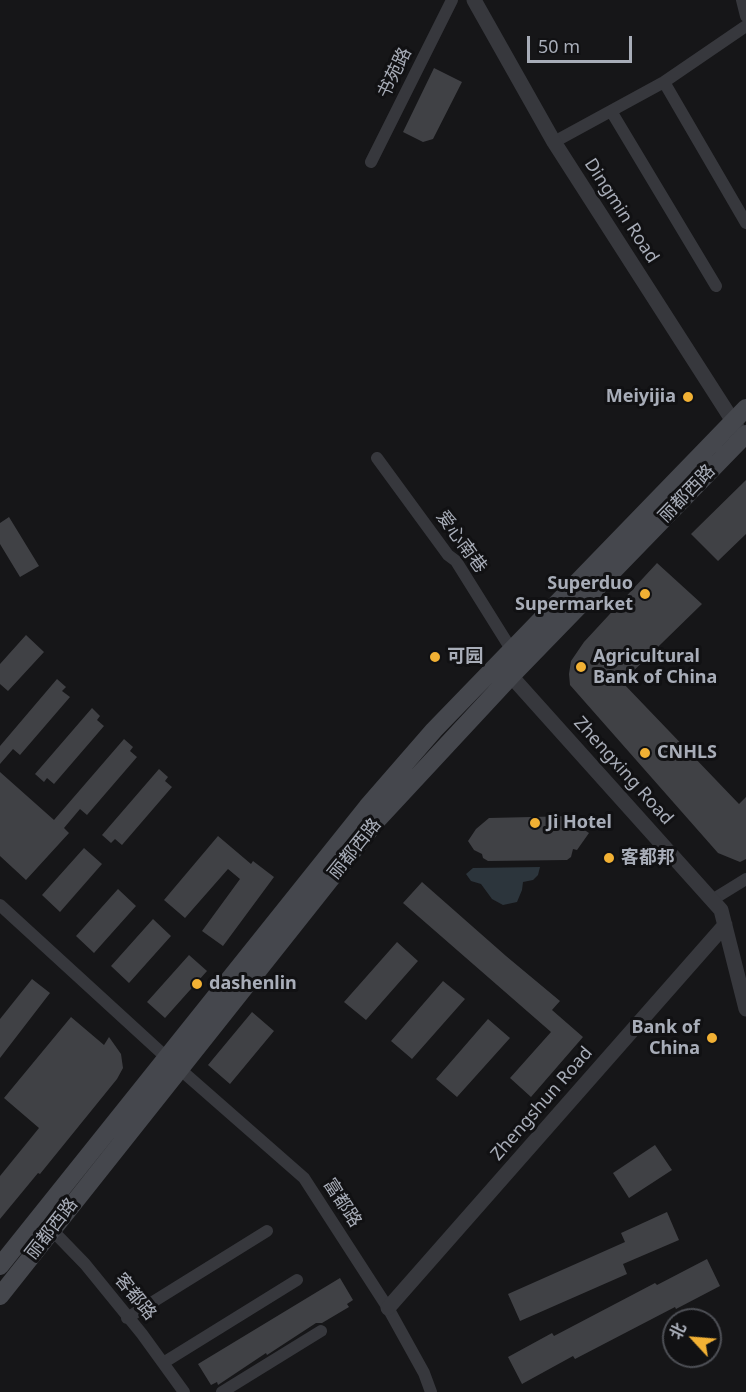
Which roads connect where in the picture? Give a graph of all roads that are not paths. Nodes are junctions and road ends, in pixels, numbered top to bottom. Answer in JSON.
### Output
{"nodes":[{"id":1,"x":452,"y":0,"type":"edge"},
{"id":2,"x":474,"y":0,"type":"edge"},
{"id":3,"x":742,"y":0,"type":"edge"},
{"id":4,"x":746,"y":16,"type":"edge"},
{"id":5,"x":746,"y":26,"type":"edge"},
{"id":6,"x":664,"y":82,"type":"junction"},
{"id":7,"x":611,"y":111,"type":"junction"},
{"id":8,"x":554,"y":142,"type":"junction"},
{"id":9,"x":371,"y":162,"type":"dead end"},
{"id":10,"x":746,"y":223,"type":"edge"},
{"id":11,"x":716,"y":286,"type":"dead end"},
{"id":12,"x":746,"y":408,"type":"edge"},
{"id":13,"x":732,"y":421,"type":"junction"},
{"id":14,"x":745,"y":435,"type":"edge"},
{"id":15,"x":377,"y":458,"type":"dead end"},
{"id":16,"x":507,"y":663,"type":"junction"},
{"id":17,"x":746,"y":879,"type":"edge"},
{"id":18,"x":712,"y":900,"type":"junction"},
{"id":19,"x":0,"y":905,"type":"edge"},
{"id":20,"x":725,"y":925,"type":"junction"},
{"id":21,"x":746,"y":1009,"type":"edge"},
{"id":22,"x":173,"y":1062,"type":"junction"},
{"id":23,"x":52,"y":1230,"type":"junction"},
{"id":24,"x":267,"y":1231,"type":"dead end"},
{"id":25,"x":0,"y":1266,"type":"edge"},
{"id":26,"x":297,"y":1280,"type":"dead end"},
{"id":27,"x":0,"y":1296,"type":"edge"},
{"id":28,"x":388,"y":1308,"type":"junction"},
{"id":29,"x":127,"y":1318,"type":"junction"},
{"id":30,"x":321,"y":1331,"type":"dead end"},
{"id":31,"x":164,"y":1363,"type":"junction"},
{"id":32,"x":184,"y":1392,"type":"edge"},
{"id":33,"x":222,"y":1392,"type":"edge"},
{"id":34,"x":431,"y":1392,"type":"edge"}],
"edges":[{"from":1,"to":9,"type":"street","name":"书苑路"},
{"from":2,"to":8,"type":"street","name":"Dingmin Road"},
{"from":3,"to":4,"type":"street"},
{"from":5,"to":6,"type":"street"},
{"from":6,"to":7,"type":"street"},
{"from":6,"to":10,"type":"street"},
{"from":7,"to":8,"type":"street"},
{"from":7,"to":11,"type":"street"},
{"from":8,"to":13,"type":"street","name":"Dingmin Road"},
{"from":12,"to":13,"type":"main road","name":"丽都西路"},
{"from":13,"to":14,"type":"street","name":"Dingmin Road"},
{"from":13,"to":16,"type":"main road","name":"丽都西路"},
{"from":14,"to":16,"type":"main road","name":"丽都西路"},
{"from":15,"to":16,"type":"street","name":"爱心南巷"},
{"from":16,"to":18,"type":"street","name":"Zhengxing Road"},
{"from":16,"to":22,"type":"main road","name":"丽都西路"},
{"from":17,"to":18,"type":"street"},
{"from":18,"to":20,"type":"street","name":"Zhengxing Road"},
{"from":19,"to":22,"type":"street","name":"富都路"},
{"from":20,"to":21,"type":"street","name":"Zhengxing Road"},
{"from":20,"to":28,"type":"street","name":"Zhengshun Road"},
{"from":22,"to":23,"type":"main road","name":"丽都西路"},
{"from":22,"to":25,"type":"main road","name":"丽都西路"},
{"from":22,"to":28,"type":"street","name":"富都路"},
{"from":23,"to":27,"type":"main road","name":"丽都西路"},
{"from":23,"to":29,"type":"street","name":"客都路"},
{"from":24,"to":29,"type":"street"},
{"from":26,"to":31,"type":"street"},
{"from":28,"to":34,"type":"street","name":"富都路"},
{"from":29,"to":31,"type":"street","name":"客都路"},
{"from":30,"to":33,"type":"street"},
{"from":31,"to":32,"type":"street","name":"客都路"}]}
